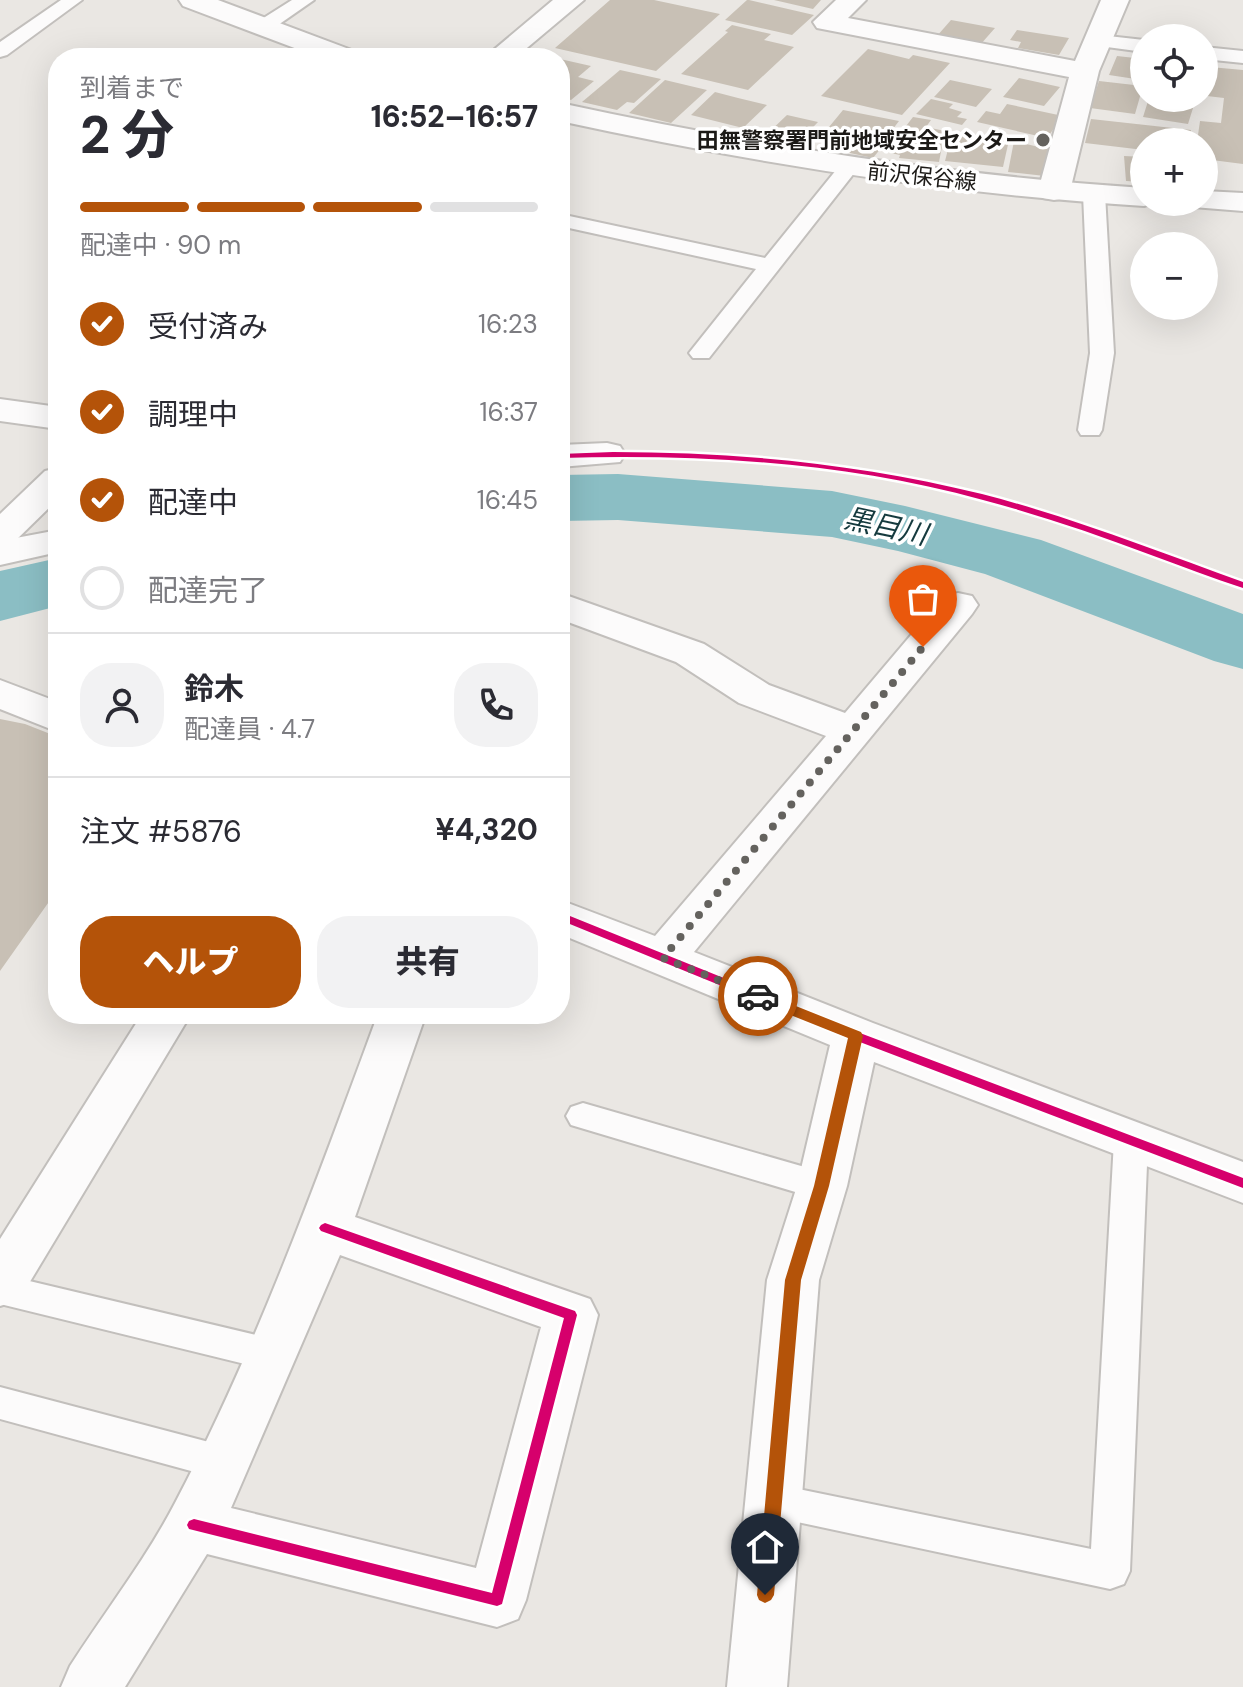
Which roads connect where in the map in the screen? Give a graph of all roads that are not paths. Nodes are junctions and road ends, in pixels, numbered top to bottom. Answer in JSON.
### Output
{"nodes":[{"id":1,"x":73,"y":0,"type":"edge"},
{"id":2,"x":193,"y":0,"type":"edge"},
{"id":3,"x":305,"y":0,"type":"edge"},
{"id":4,"x":570,"y":0,"type":"edge"},
{"id":5,"x":852,"y":0,"type":"edge"},
{"id":6,"x":1115,"y":0,"type":"edge"},
{"id":7,"x":261,"y":28,"type":"junction"},
{"id":8,"x":1099,"y":41,"type":"junction"},
{"id":9,"x":1130,"y":44,"type":"edge"},
{"id":10,"x":318,"y":48,"type":"edge"},
{"id":11,"x":510,"y":48,"type":"edge"},
{"id":12,"x":0,"y":51,"type":"edge"},
{"id":13,"x":1218,"y":54,"type":"edge"},
{"id":14,"x":1243,"y":57,"type":"edge"},
{"id":15,"x":1085,"y":71,"type":"junction"},
{"id":16,"x":570,"y":114,"type":"edge"},
{"id":17,"x":848,"y":168,"type":"junction"},
{"id":18,"x":1054,"y":191,"type":"junction"},
{"id":19,"x":1094,"y":194,"type":"junction"},
{"id":20,"x":1130,"y":196,"type":"edge"},
{"id":21,"x":1218,"y":201,"type":"edge"},
{"id":22,"x":1243,"y":202,"type":"edge"},
{"id":23,"x":570,"y":222,"type":"edge"},
{"id":24,"x":771,"y":266,"type":"junction"},
{"id":25,"x":701,"y":353,"type":"dead end"},
{"id":26,"x":0,"y":410,"type":"edge"},
{"id":27,"x":48,"y":417,"type":"edge"},
{"id":28,"x":1090,"y":430,"type":"dead end"},
{"id":29,"x":607,"y":454,"type":"dead end"},
{"id":30,"x":570,"y":456,"type":"edge"},
{"id":31,"x":48,"y":489,"type":"edge"},
{"id":32,"x":0,"y":535,"type":"edge"},
{"id":33,"x":48,"y":543,"type":"edge"},
{"id":34,"x":0,"y":553,"type":"edge"},
{"id":35,"x":958,"y":605,"type":"dead end"},
{"id":36,"x":570,"y":609,"type":"edge"},
{"id":37,"x":0,"y":693,"type":"edge"},
{"id":38,"x":48,"y":714,"type":"edge"},
{"id":39,"x":854,"y":731,"type":"junction"},
{"id":40,"x":570,"y":920,"type":"edge"},
{"id":41,"x":663,"y":958,"type":"junction"},
{"id":42,"x":161,"y":1024,"type":"edge"},
{"id":43,"x":398,"y":1024,"type":"edge"},
{"id":44,"x":856,"y":1036,"type":"junction"},
{"id":45,"x":583,"y":1116,"type":"dead end"},
{"id":46,"x":1131,"y":1141,"type":"junction"},
{"id":47,"x":1243,"y":1183,"type":"edge"},
{"id":48,"x":822,"y":1186,"type":"junction"},
{"id":49,"x":325,"y":1228,"type":"junction"},
{"id":50,"x":0,"y":1286,"type":"edge"},
{"id":51,"x":269,"y":1354,"type":"junction"},
{"id":52,"x":0,"y":1403,"type":"edge"},
{"id":53,"x":224,"y":1463,"type":"junction"},
{"id":54,"x":774,"y":1502,"type":"junction"},
{"id":55,"x":194,"y":1525,"type":"junction"},
{"id":56,"x":91,"y":1687,"type":"edge"},
{"id":57,"x":757,"y":1687,"type":"edge"}],
"edges":[{"from":1,"to":12,"type":"lane"},
{"from":2,"to":7,"type":"street"},
{"from":3,"to":7,"type":"lane"},
{"from":4,"to":11,"type":"street"},
{"from":5,"to":15,"type":"street"},
{"from":6,"to":8,"type":"street"},
{"from":7,"to":10,"type":"street"},
{"from":8,"to":9,"type":"lane"},
{"from":8,"to":15,"type":"street"},
{"from":13,"to":14,"type":"lane"},
{"from":15,"to":18,"type":"street"},
{"from":16,"to":17,"type":"street","name":"前沢保谷線"},
{"from":17,"to":18,"type":"street","name":"前沢保谷線"},
{"from":17,"to":24,"type":"lane"},
{"from":18,"to":19,"type":"street","name":"前沢保谷線"},
{"from":19,"to":20,"type":"street","name":"前沢保谷線"},
{"from":19,"to":28,"type":"lane"},
{"from":21,"to":22,"type":"street"},
{"from":23,"to":24,"type":"lane"},
{"from":24,"to":25,"type":"lane"},
{"from":26,"to":27,"type":"street"},
{"from":29,"to":30,"type":"street"},
{"from":31,"to":32,"type":"street"},
{"from":33,"to":34,"type":"street"},
{"from":35,"to":39,"type":"street"},
{"from":36,"to":39,"type":"street"},
{"from":37,"to":38,"type":"street"},
{"from":39,"to":41,"type":"street"},
{"from":40,"to":41,"type":"street"},
{"from":41,"to":44,"type":"street"},
{"from":42,"to":50,"type":"street"},
{"from":43,"to":49,"type":"street"},
{"from":44,"to":46,"type":"street"},
{"from":44,"to":48,"type":"street"},
{"from":45,"to":48,"type":"lane"},
{"from":46,"to":47,"type":"street"},
{"from":46,"to":54,"type":"lane"},
{"from":48,"to":54,"type":"street"},
{"from":49,"to":51,"type":"street"},
{"from":49,"to":55,"type":"street"},
{"from":50,"to":51,"type":"lane"},
{"from":51,"to":53,"type":"street"},
{"from":52,"to":53,"type":"lane"},
{"from":53,"to":55,"type":"street"},
{"from":54,"to":57,"type":"street"},
{"from":55,"to":56,"type":"street"}]}
